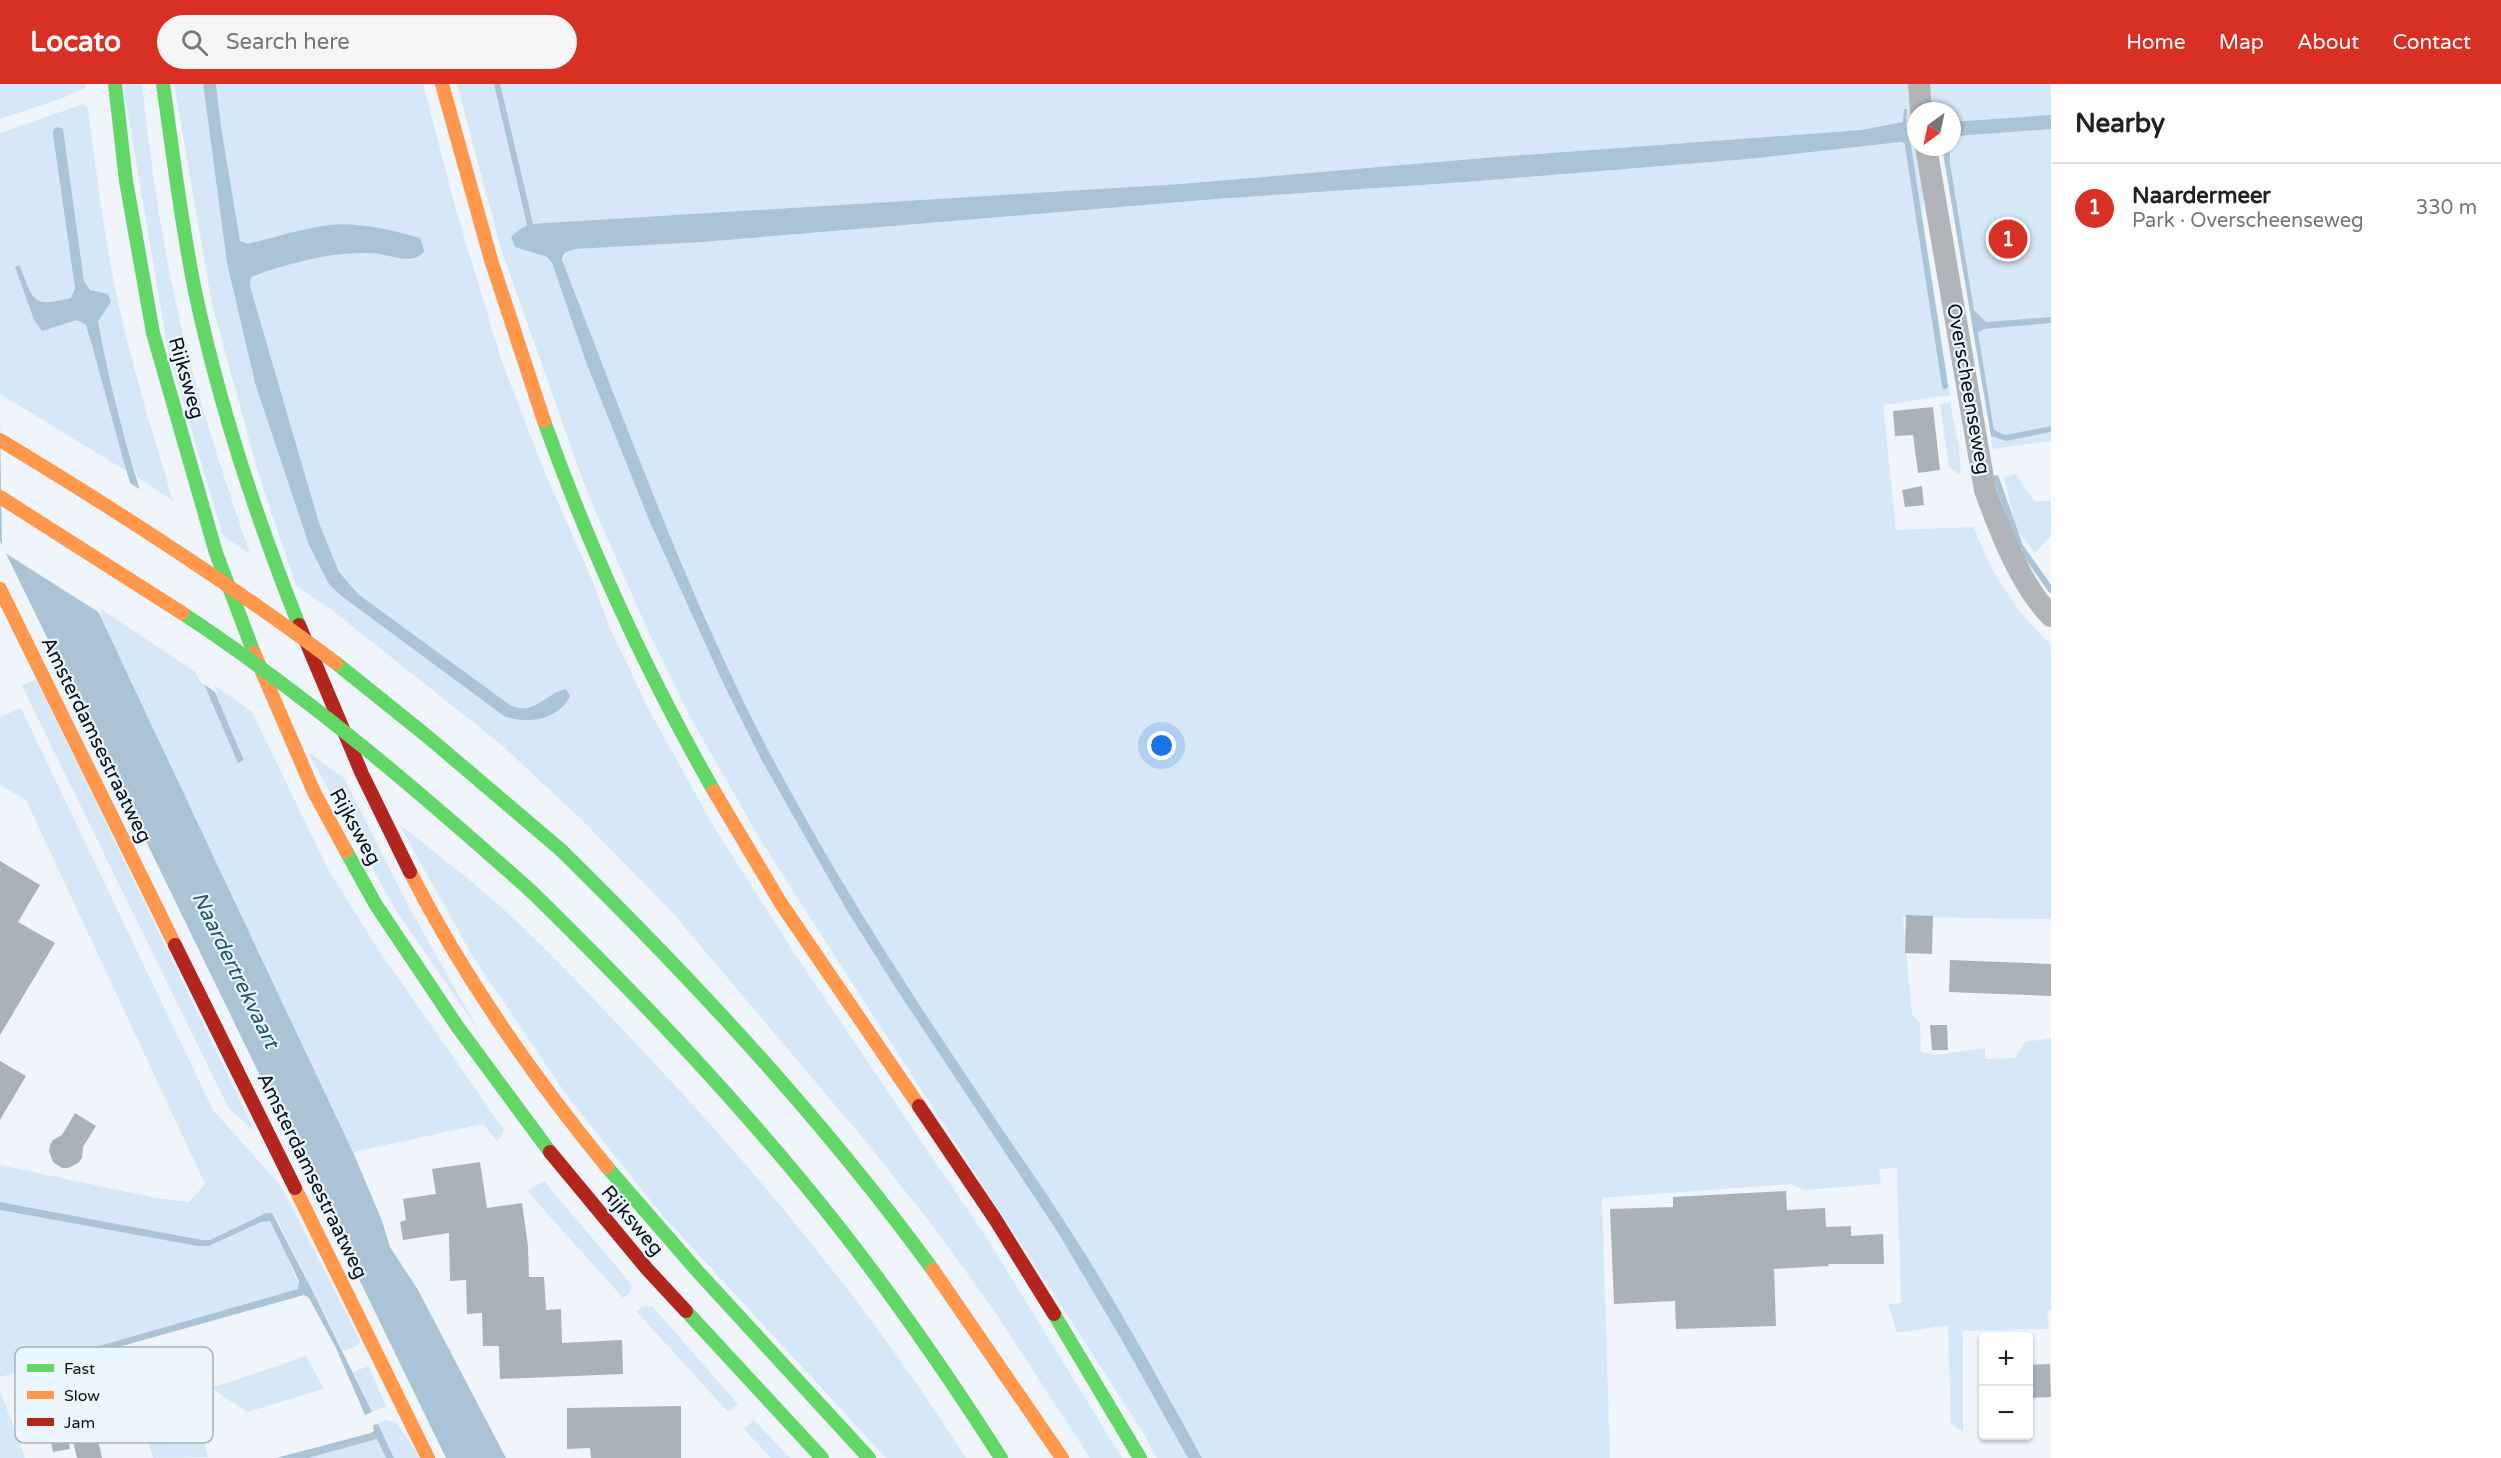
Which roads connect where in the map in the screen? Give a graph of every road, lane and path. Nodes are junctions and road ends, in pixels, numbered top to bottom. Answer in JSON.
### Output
{"nodes":[{"id":1,"x":115,"y":84,"type":"edge"},
{"id":2,"x":163,"y":84,"type":"edge"},
{"id":3,"x":442,"y":84,"type":"edge"},
{"id":4,"x":1919,"y":84,"type":"edge"},
{"id":5,"x":1920,"y":102,"type":"edge"},
{"id":6,"x":1928,"y":156,"type":"edge"},
{"id":7,"x":0,"y":440,"type":"edge"},
{"id":8,"x":0,"y":496,"type":"edge"},
{"id":9,"x":0,"y":589,"type":"edge"},
{"id":10,"x":2051,"y":616,"type":"edge"},
{"id":11,"x":428,"y":1458,"type":"edge"},
{"id":12,"x":822,"y":1458,"type":"edge"},
{"id":13,"x":869,"y":1458,"type":"edge"},
{"id":14,"x":1001,"y":1458,"type":"edge"},
{"id":15,"x":1062,"y":1458,"type":"edge"},
{"id":16,"x":1140,"y":1458,"type":"edge"}],
"edges":[{"from":1,"to":12,"type":"main road","name":"Rijksweg"},
{"from":2,"to":13,"type":"main road"},
{"from":3,"to":16,"type":"main road"},
{"from":4,"to":5,"type":"street"},
{"from":6,"to":10,"type":"street","name":"Overscheenseweg"},
{"from":7,"to":15,"type":"main road","bridge":true},
{"from":8,"to":14,"type":"main road","bridge":true},
{"from":9,"to":11,"type":"main road","name":"Amsterdamsestraatweg"}]}
